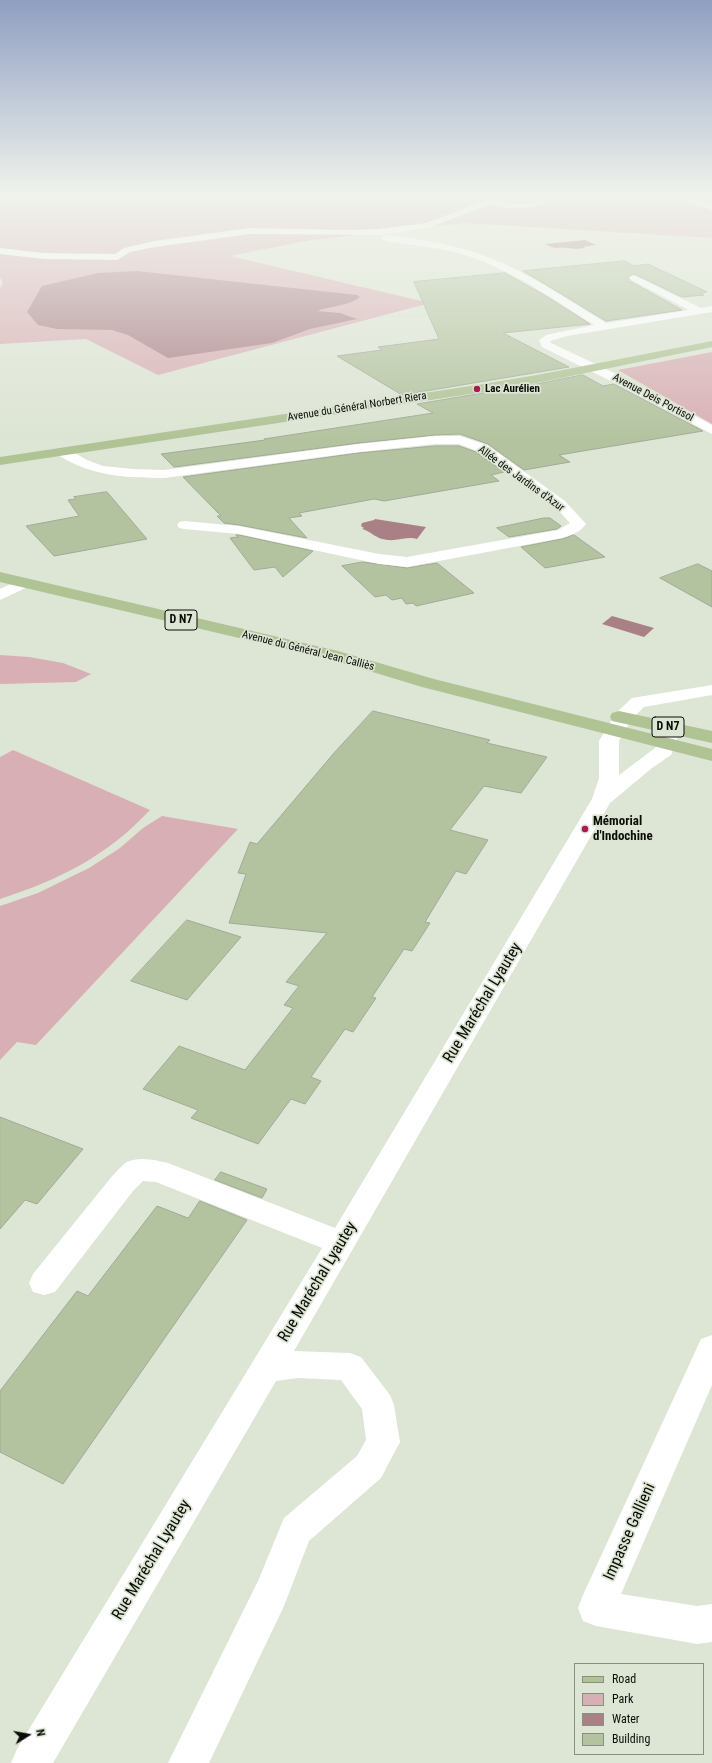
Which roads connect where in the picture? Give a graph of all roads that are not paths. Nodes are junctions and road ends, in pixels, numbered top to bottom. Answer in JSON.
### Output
{"nodes":[{"id":1,"x":520,"y":276,"type":"edge"},
{"id":2,"x":634,"y":278,"type":"dead end"},
{"id":3,"x":712,"y":309,"type":"edge"},
{"id":4,"x":700,"y":311,"type":"junction"},
{"id":5,"x":604,"y":327,"type":"junction"},
{"id":6,"x":712,"y":344,"type":"edge"},
{"id":7,"x":593,"y":367,"type":"junction"},
{"id":8,"x":712,"y":430,"type":"edge"},
{"id":9,"x":63,"y":452,"type":"junction"},
{"id":10,"x":0,"y":461,"type":"edge"},
{"id":11,"x":184,"y":525,"type":"dead end"},
{"id":12,"x":0,"y":577,"type":"edge"},
{"id":13,"x":24,"y":583,"type":"junction"},
{"id":14,"x":0,"y":596,"type":"edge"},
{"id":15,"x":712,"y":690,"type":"edge"},
{"id":16,"x":619,"y":724,"type":"junction"},
{"id":17,"x":669,"y":736,"type":"junction"},
{"id":18,"x":712,"y":737,"type":"edge"},
{"id":19,"x":712,"y":755,"type":"edge"},
{"id":20,"x":602,"y":799,"type":"junction"},
{"id":21,"x":341,"y":1243,"type":"junction"},
{"id":22,"x":44,"y":1283,"type":"dead end"},
{"id":23,"x":712,"y":1349,"type":"edge"},
{"id":24,"x":266,"y":1368,"type":"junction"},
{"id":25,"x":712,"y":1623,"type":"edge"},
{"id":26,"x":31,"y":1763,"type":"edge"},
{"id":27,"x":188,"y":1763,"type":"edge"}],
"edges":[{"from":1,"to":5,"type":"street"},
{"from":2,"to":4,"type":"street"},
{"from":3,"to":4,"type":"street"},
{"from":4,"to":5,"type":"street"},
{"from":5,"to":7,"type":"street","name":"Avenue Deis Portisol"},
{"from":6,"to":7,"type":"main road","name":"Avenue du Général Norbert Riera"},
{"from":7,"to":8,"type":"street","name":"Avenue Deis Portisol"},
{"from":7,"to":9,"type":"main road","name":"Avenue du Général Norbert Riera"},
{"from":9,"to":10,"type":"main road","name":"Avenue du Général Norbert Riera"},
{"from":9,"to":11,"type":"street","name":"Allée des Jardins d'Azur"},
{"from":12,"to":13,"type":"main road","name":"Avenue du Général Jean Calliès","number":"D N7"},
{"from":13,"to":14,"type":"street"},
{"from":13,"to":16,"type":"main road","name":"Avenue du Général Jean Calliès","number":"D N7"},
{"from":15,"to":16,"type":"street"},
{"from":16,"to":17,"type":"main road","name":"Avenue du Général Jean Calliès"},
{"from":16,"to":20,"type":"street"},
{"from":17,"to":18,"type":"main road","number":"D N7"},
{"from":17,"to":19,"type":"main road"},
{"from":17,"to":20,"type":"street"},
{"from":20,"to":21,"type":"street","name":"Rue Maréchal Lyautey"},
{"from":21,"to":22,"type":"street"},
{"from":21,"to":24,"type":"street","name":"Rue Maréchal Lyautey"},
{"from":23,"to":25,"type":"street","name":"Impasse Gallieni"},
{"from":24,"to":26,"type":"street","name":"Rue Maréchal Lyautey"},
{"from":24,"to":27,"type":"street"}]}
